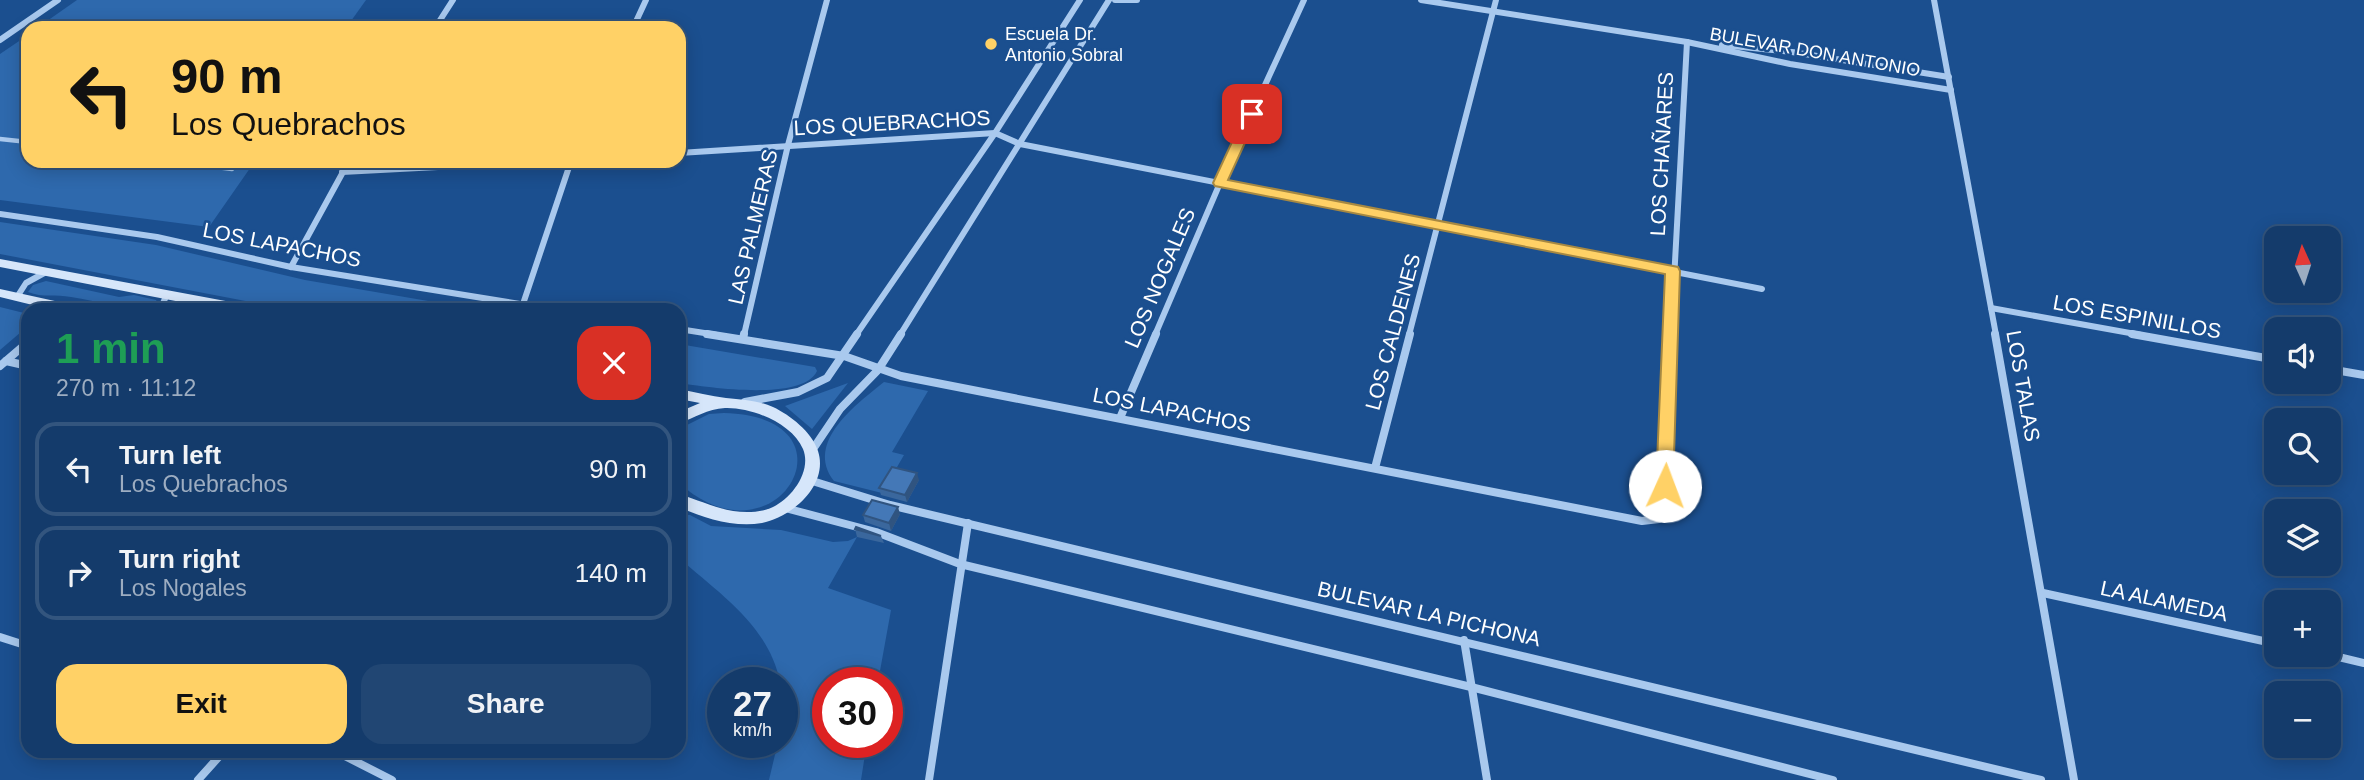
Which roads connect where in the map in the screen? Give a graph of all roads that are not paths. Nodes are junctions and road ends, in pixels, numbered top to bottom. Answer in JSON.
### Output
{"nodes":[{"id":1,"x":58,"y":0,"type":"edge"},
{"id":2,"x":453,"y":0,"type":"edge"},
{"id":3,"x":646,"y":0,"type":"edge"},
{"id":4,"x":827,"y":0,"type":"edge"},
{"id":5,"x":1080,"y":0,"type":"edge"},
{"id":6,"x":1112,"y":0,"type":"edge"},
{"id":7,"x":1137,"y":0,"type":"edge"},
{"id":8,"x":1304,"y":0,"type":"edge"},
{"id":9,"x":1421,"y":0,"type":"edge"},
{"id":10,"x":1496,"y":0,"type":"edge"},
{"id":11,"x":1934,"y":0,"type":"edge"},
{"id":12,"x":1493,"y":11,"type":"junction"},
{"id":13,"x":28,"y":21,"type":"edge"},
{"id":14,"x":440,"y":21,"type":"edge"},
{"id":15,"x":636,"y":21,"type":"edge"},
{"id":16,"x":21,"y":26,"type":"edge"},
{"id":17,"x":0,"y":40,"type":"edge"},
{"id":18,"x":1686,"y":42,"type":"junction"},
{"id":19,"x":1949,"y":77,"type":"junction"},
{"id":20,"x":1951,"y":90,"type":"junction"},
{"id":21,"x":995,"y":133,"type":"junction"},
{"id":22,"x":0,"y":139,"type":"edge"},
{"id":23,"x":21,"y":141,"type":"edge"},
{"id":24,"x":1020,"y":144,"type":"junction"},
{"id":25,"x":788,"y":145,"type":"junction"},
{"id":26,"x":686,"y":152,"type":"edge"},
{"id":27,"x":224,"y":168,"type":"edge"},
{"id":28,"x":345,"y":168,"type":"edge"},
{"id":29,"x":420,"y":168,"type":"edge"},
{"id":30,"x":570,"y":168,"type":"edge"},
{"id":31,"x":232,"y":169,"type":"dead end"},
{"id":32,"x":342,"y":172,"type":"junction"},
{"id":33,"x":1220,"y":183,"type":"junction"},
{"id":34,"x":0,"y":214,"type":"edge"},
{"id":35,"x":1439,"y":225,"type":"junction"},
{"id":36,"x":0,"y":263,"type":"edge"},
{"id":37,"x":291,"y":267,"type":"junction"},
{"id":38,"x":50,"y":271,"type":"junction"},
{"id":39,"x":1673,"y":271,"type":"junction"},
{"id":40,"x":1762,"y":289,"type":"dead end"},
{"id":41,"x":0,"y":293,"type":"edge"},
{"id":42,"x":167,"y":294,"type":"junction"},
{"id":43,"x":18,"y":297,"type":"junction"},
{"id":44,"x":43,"y":303,"type":"edge"},
{"id":45,"x":163,"y":303,"type":"edge"},
{"id":46,"x":212,"y":303,"type":"edge"},
{"id":47,"x":517,"y":303,"type":"edge"},
{"id":48,"x":523,"y":303,"type":"edge"},
{"id":49,"x":1992,"y":308,"type":"junction"},
{"id":50,"x":686,"y":330,"type":"edge"},
{"id":51,"x":743,"y":339,"type":"junction"},
{"id":52,"x":21,"y":348,"type":"edge"},
{"id":53,"x":844,"y":356,"type":"junction"},
{"id":54,"x":2264,"y":358,"type":"edge"},
{"id":55,"x":3,"y":363,"type":"edge"},
{"id":56,"x":21,"y":365,"type":"edge"},
{"id":57,"x":878,"y":370,"type":"junction"},
{"id":58,"x":2341,"y":371,"type":"edge"},
{"id":59,"x":2364,"y":375,"type":"edge"},
{"id":60,"x":686,"y":395,"type":"edge"},
{"id":61,"x":724,"y":402,"type":"junction"},
{"id":62,"x":742,"y":402,"type":"junction"},
{"id":63,"x":686,"y":415,"type":"edge"},
{"id":64,"x":1120,"y":418,"type":"junction"},
{"id":65,"x":811,"y":452,"type":"junction"},
{"id":66,"x":1375,"y":468,"type":"junction"},
{"id":67,"x":808,"y":480,"type":"junction"},
{"id":68,"x":686,"y":503,"type":"edge"},
{"id":69,"x":785,"y":508,"type":"junction"},
{"id":70,"x":1659,"y":519,"type":"joint"},
{"id":71,"x":968,"y":523,"type":"junction"},
{"id":72,"x":960,"y":564,"type":"junction"},
{"id":73,"x":2043,"y":593,"type":"junction"},
{"id":74,"x":0,"y":637,"type":"edge"},
{"id":75,"x":1464,"y":640,"type":"junction"},
{"id":76,"x":2264,"y":641,"type":"edge"},
{"id":77,"x":21,"y":644,"type":"edge"},
{"id":78,"x":2341,"y":658,"type":"edge"},
{"id":79,"x":2364,"y":663,"type":"edge"},
{"id":80,"x":1471,"y":687,"type":"junction"},
{"id":81,"x":218,"y":758,"type":"edge"},
{"id":82,"x":349,"y":758,"type":"edge"},
{"id":83,"x":198,"y":780,"type":"edge"},
{"id":84,"x":392,"y":780,"type":"edge"},
{"id":85,"x":929,"y":780,"type":"edge"},
{"id":86,"x":1487,"y":780,"type":"edge"},
{"id":87,"x":1833,"y":780,"type":"edge"},
{"id":88,"x":2041,"y":780,"type":"edge"},
{"id":89,"x":2074,"y":780,"type":"edge"}],
"edges":[{"from":1,"to":13,"type":"street"},
{"from":2,"to":14,"type":"street"},
{"from":3,"to":15,"type":"street"},
{"from":4,"to":25,"type":"street","name":"LAS PALMERAS"},
{"from":5,"to":21,"type":"street"},
{"from":6,"to":7,"type":"street"},
{"from":6,"to":24,"type":"street"},
{"from":8,"to":33,"type":"street","name":"LOS NOGALES"},
{"from":9,"to":12,"type":"street"},
{"from":10,"to":12,"type":"street","name":"LOS CALDENES"},
{"from":11,"to":19,"type":"street","name":"LOS TALAS"},
{"from":12,"to":18,"type":"street"},
{"from":12,"to":35,"type":"street","name":"LOS CALDENES"},
{"from":16,"to":17,"type":"street"},
{"from":18,"to":19,"type":"street","name":"BULEVAR DON ANTONIO"},
{"from":18,"to":20,"type":"street","name":"BULEVAR DON ANTONIO"},
{"from":18,"to":39,"type":"street","name":"LOS CHAÑARES"},
{"from":19,"to":20,"type":"street","name":"LOS TALAS"},
{"from":20,"to":49,"type":"street","name":"LOS TALAS"},
{"from":21,"to":24,"type":"street","name":"LOS QUEBRACHOS"},
{"from":21,"to":25,"type":"street","name":"LOS QUEBRACHOS"},
{"from":21,"to":53,"type":"street"},
{"from":22,"to":23,"type":"lane"},
{"from":24,"to":33,"type":"street","name":"LOS QUEBRACHOS"},
{"from":24,"to":57,"type":"street"},
{"from":25,"to":26,"type":"street","name":"LOS QUEBRACHOS"},
{"from":25,"to":51,"type":"street","name":"LAS PALMERAS"},
{"from":27,"to":31,"type":"lane"},
{"from":28,"to":32,"type":"street"},
{"from":29,"to":32,"type":"street"},
{"from":30,"to":48,"type":"street"},
{"from":32,"to":37,"type":"street"},
{"from":33,"to":35,"type":"street","name":"LOS QUEBRACHOS"},
{"from":33,"to":64,"type":"street","name":"LOS NOGALES"},
{"from":34,"to":37,"type":"street","name":"LOS LAPACHOS"},
{"from":35,"to":39,"type":"street","name":"LOS QUEBRACHOS"},
{"from":35,"to":66,"type":"street","name":"LOS CALDENES"},
{"from":36,"to":38,"type":"main road"},
{"from":37,"to":47,"type":"street","name":"LOS LAPACHOS"},
{"from":38,"to":42,"type":"main road"},
{"from":38,"to":43,"type":"street"},
{"from":39,"to":40,"type":"street","name":"LOS QUEBRACHOS"},
{"from":39,"to":70,"type":"street","name":"LOS CHAÑARES"},
{"from":41,"to":43,"type":"main road"},
{"from":42,"to":45,"type":"street"},
{"from":42,"to":46,"type":"main road"},
{"from":43,"to":44,"type":"main road"},
{"from":49,"to":54,"type":"street","name":"LOS ESPINILLOS"},
{"from":49,"to":73,"type":"street","name":"LOS TALAS"},
{"from":50,"to":51,"type":"street","name":"LOS LAPACHOS"},
{"from":51,"to":53,"type":"street","name":"LOS LAPACHOS"},
{"from":52,"to":55,"type":"street"},
{"from":53,"to":57,"type":"street","name":"LOS LAPACHOS"},
{"from":53,"to":62,"type":"street"},
{"from":55,"to":56,"type":"street"},
{"from":57,"to":64,"type":"street","name":"LOS LAPACHOS"},
{"from":57,"to":65,"type":"street"},
{"from":58,"to":59,"type":"street"},
{"from":60,"to":61,"type":"main road"},
{"from":61,"to":62,"type":"main road"},
{"from":61,"to":63,"type":"main road"},
{"from":62,"to":65,"type":"main road"},
{"from":64,"to":66,"type":"street","name":"LOS LAPACHOS"},
{"from":65,"to":67,"type":"main road"},
{"from":66,"to":70,"type":"street","name":"LOS LAPACHOS"},
{"from":67,"to":69,"type":"main road"},
{"from":67,"to":71,"type":"street","name":"BULEVAR LA PICHONA"},
{"from":68,"to":69,"type":"main road"},
{"from":69,"to":72,"type":"street"},
{"from":71,"to":72,"type":"street"},
{"from":71,"to":75,"type":"street","name":"BULEVAR LA PICHONA"},
{"from":72,"to":80,"type":"street"},
{"from":72,"to":85,"type":"street"},
{"from":73,"to":76,"type":"street","name":"LA ALAMEDA"},
{"from":73,"to":89,"type":"street","name":"LOS TALAS"},
{"from":74,"to":77,"type":"street"},
{"from":75,"to":80,"type":"street"},
{"from":75,"to":88,"type":"street","name":"BULEVAR LA PICHONA"},
{"from":78,"to":79,"type":"street"},
{"from":80,"to":86,"type":"street"},
{"from":80,"to":87,"type":"street"},
{"from":81,"to":83,"type":"street"},
{"from":82,"to":84,"type":"street"}]}
